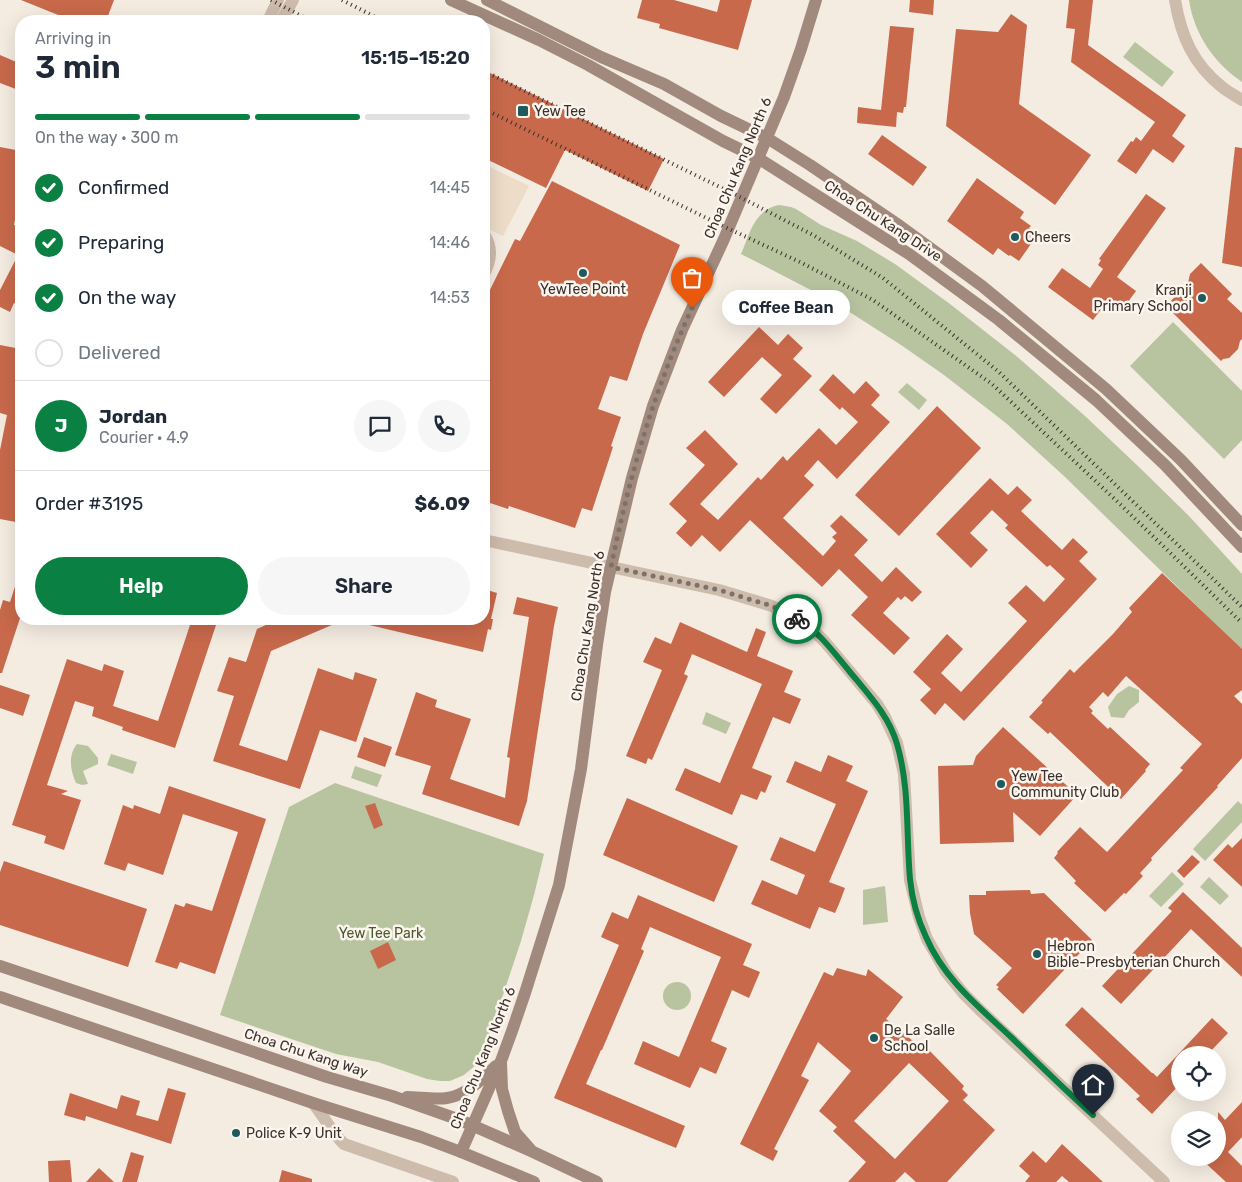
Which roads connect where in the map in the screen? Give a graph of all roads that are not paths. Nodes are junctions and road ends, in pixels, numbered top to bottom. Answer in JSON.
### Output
{"nodes":[{"id":1,"x":278,"y":0,"type":"edge"},
{"id":2,"x":293,"y":0,"type":"edge"},
{"id":3,"x":451,"y":0,"type":"edge"},
{"id":4,"x":487,"y":0,"type":"edge"},
{"id":5,"x":816,"y":0,"type":"edge"},
{"id":6,"x":1175,"y":0,"type":"edge"},
{"id":7,"x":271,"y":15,"type":"edge"},
{"id":8,"x":284,"y":15,"type":"edge"},
{"id":9,"x":485,"y":15,"type":"edge"},
{"id":10,"x":490,"y":17,"type":"edge"},
{"id":11,"x":1242,"y":100,"type":"edge"},
{"id":12,"x":767,"y":138,"type":"junction"},
{"id":13,"x":758,"y":158,"type":"junction"},
{"id":14,"x":1242,"y":525,"type":"edge"},
{"id":15,"x":490,"y":541,"type":"edge"},
{"id":16,"x":1242,"y":547,"type":"edge"},
{"id":17,"x":611,"y":567,"type":"junction"},
{"id":18,"x":0,"y":966,"type":"edge"},
{"id":19,"x":0,"y":997,"type":"edge"},
{"id":20,"x":501,"y":1061,"type":"junction"},
{"id":21,"x":392,"y":1096,"type":"junction"},
{"id":22,"x":313,"y":1103,"type":"junction"},
{"id":23,"x":472,"y":1125,"type":"junction"},
{"id":24,"x":532,"y":1151,"type":"junction"},
{"id":25,"x":461,"y":1152,"type":"junction"},
{"id":26,"x":453,"y":1182,"type":"edge"},
{"id":27,"x":534,"y":1182,"type":"edge"},
{"id":28,"x":597,"y":1182,"type":"edge"},
{"id":29,"x":1164,"y":1182,"type":"edge"}],
"edges":[{"from":1,"to":7,"type":"street"},
{"from":2,"to":8,"type":"street"},
{"from":3,"to":9,"type":"main road","name":"Choa Chu Kang Drive"},
{"from":4,"to":12,"type":"main road","name":"Choa Chu Kang Drive"},
{"from":5,"to":12,"type":"main road","name":"Choa Chu Kang North 6"},
{"from":6,"to":11,"type":"street"},
{"from":10,"to":13,"type":"main road","name":"Choa Chu Kang Drive"},
{"from":12,"to":13,"type":"main road","name":"Choa Chu Kang North 6"},
{"from":12,"to":14,"type":"main road","name":"Choa Chu Kang Drive"},
{"from":13,"to":16,"type":"main road","name":"Choa Chu Kang Drive"},
{"from":13,"to":17,"type":"main road","name":"Choa Chu Kang North 6"},
{"from":15,"to":17,"type":"street"},
{"from":17,"to":20,"type":"main road","name":"Choa Chu Kang North 6"},
{"from":17,"to":29,"type":"street"},
{"from":18,"to":21,"type":"main road","name":"Choa Chu Kang Way"},
{"from":19,"to":22,"type":"main road"},
{"from":20,"to":21,"type":"main road"},
{"from":20,"to":23,"type":"main road","name":"Choa Chu Kang North 6"},
{"from":20,"to":24,"type":"main road"},
{"from":21,"to":23,"type":"main road","name":"Choa Chu Kang Way"},
{"from":22,"to":25,"type":"main road"},
{"from":22,"to":26,"type":"street"},
{"from":23,"to":24,"type":"main road","name":"Choa Chu Kang Way"},
{"from":23,"to":25,"type":"main road","name":"Choa Chu Kang North 6"},
{"from":24,"to":28,"type":"main road","name":"Choa Chu Kang Way"},
{"from":25,"to":27,"type":"main road"}]}
